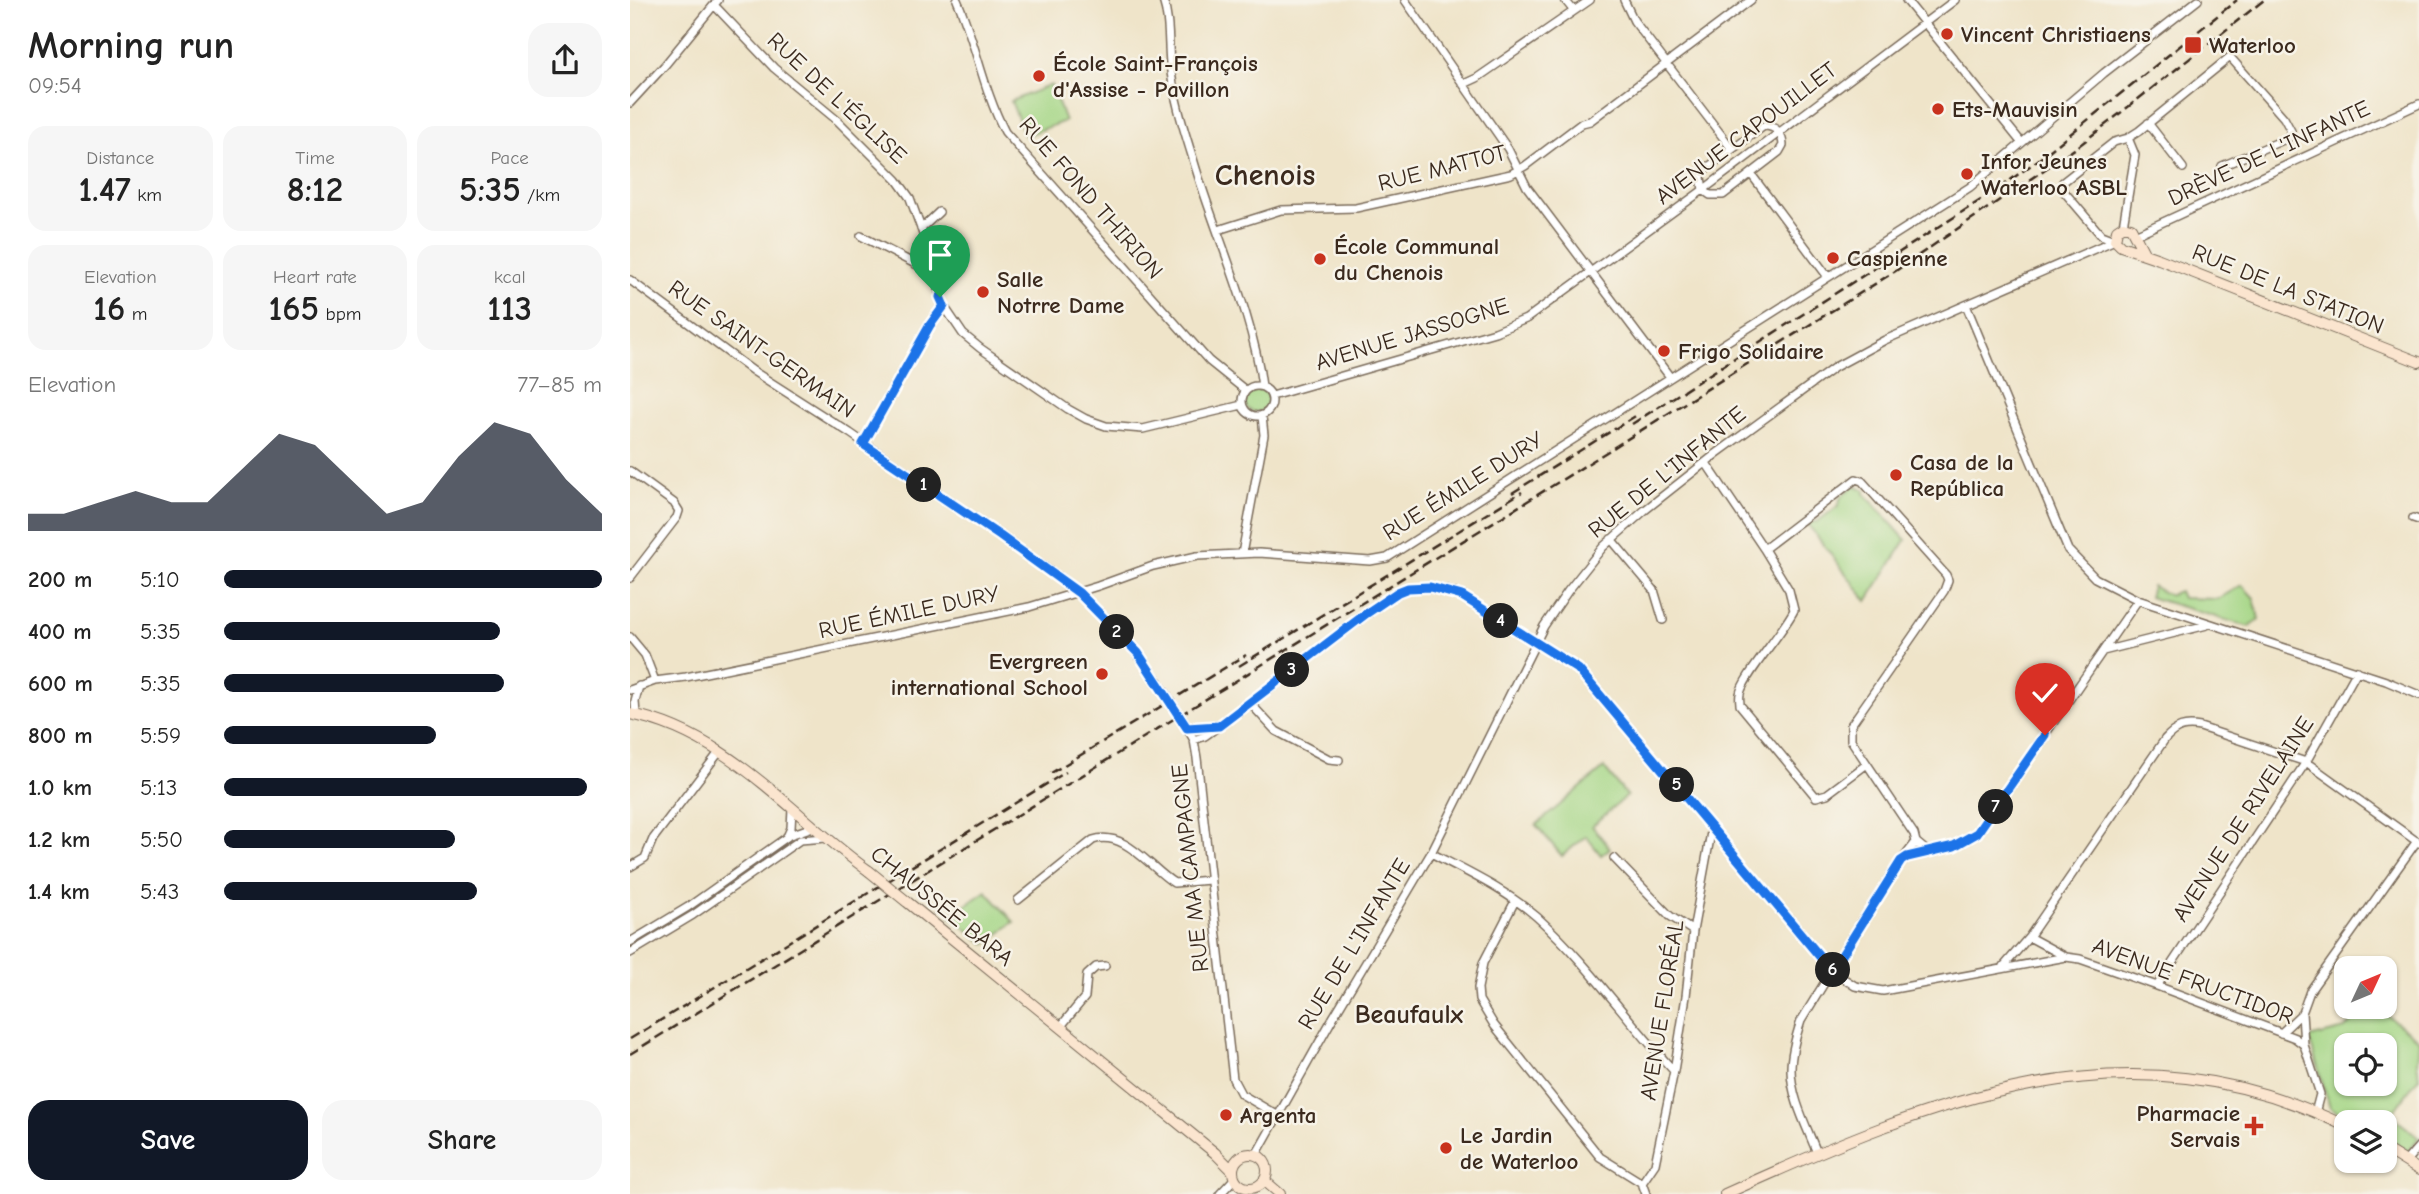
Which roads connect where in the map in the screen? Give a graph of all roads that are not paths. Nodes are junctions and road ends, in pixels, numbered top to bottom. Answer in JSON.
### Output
{"nodes":[{"id":1,"x":957,"y":0,"type":"edge"},
{"id":2,"x":1163,"y":0,"type":"edge"},
{"id":3,"x":1405,"y":0,"type":"edge"},
{"id":4,"x":1565,"y":0,"type":"edge"},
{"id":5,"x":1590,"y":0,"type":"edge"},
{"id":6,"x":1625,"y":0,"type":"edge"},
{"id":7,"x":1751,"y":0,"type":"edge"},
{"id":8,"x":1906,"y":0,"type":"edge"},
{"id":9,"x":1955,"y":0,"type":"edge"},
{"id":10,"x":2198,"y":0,"type":"edge"},
{"id":11,"x":716,"y":2,"type":"edge"},
{"id":12,"x":1573,"y":10,"type":"junction"},
{"id":13,"x":1925,"y":23,"type":"junction"},
{"id":14,"x":1666,"y":62,"type":"junction"},
{"id":15,"x":1464,"y":84,"type":"junction"},
{"id":16,"x":630,"y":103,"type":"edge"},
{"id":17,"x":2419,"y":104,"type":"edge"},
{"id":18,"x":2147,"y":123,"type":"junction"},
{"id":19,"x":1779,"y":132,"type":"junction"},
{"id":20,"x":2128,"y":138,"type":"junction"},
{"id":21,"x":2021,"y":142,"type":"junction"},
{"id":22,"x":1732,"y":149,"type":"junction"},
{"id":23,"x":2222,"y":166,"type":"dead end"},
{"id":24,"x":2183,"y":168,"type":"dead end"},
{"id":25,"x":1518,"y":170,"type":"junction"},
{"id":26,"x":1751,"y":174,"type":"junction"},
{"id":27,"x":1703,"y":190,"type":"junction"},
{"id":28,"x":939,"y":212,"type":"dead end"},
{"id":29,"x":2123,"y":226,"type":"junction"},
{"id":30,"x":921,"y":229,"type":"junction"},
{"id":31,"x":1218,"y":230,"type":"junction"},
{"id":32,"x":2135,"y":235,"type":"junction"},
{"id":33,"x":861,"y":236,"type":"dead end"},
{"id":34,"x":2115,"y":240,"type":"junction"},
{"id":35,"x":2126,"y":247,"type":"junction"},
{"id":36,"x":2144,"y":253,"type":"junction"},
{"id":37,"x":936,"y":270,"type":"junction"},
{"id":38,"x":1591,"y":272,"type":"junction"},
{"id":39,"x":1828,"y":276,"type":"junction"},
{"id":40,"x":630,"y":280,"type":"edge"},
{"id":41,"x":1966,"y":305,"type":"junction"},
{"id":42,"x":944,"y":306,"type":"junction"},
{"id":43,"x":2419,"y":362,"type":"edge"},
{"id":44,"x":1670,"y":377,"type":"junction"},
{"id":45,"x":1262,"y":386,"type":"junction"},
{"id":46,"x":1245,"y":390,"type":"junction"},
{"id":47,"x":1272,"y":396,"type":"junction"},
{"id":48,"x":1241,"y":405,"type":"junction"},
{"id":49,"x":1262,"y":416,"type":"junction"},
{"id":50,"x":863,"y":444,"type":"junction"},
{"id":51,"x":1706,"y":463,"type":"junction"},
{"id":52,"x":630,"y":471,"type":"edge"},
{"id":53,"x":1611,"y":539,"type":"junction"},
{"id":54,"x":1764,"y":549,"type":"junction"},
{"id":55,"x":1242,"y":554,"type":"junction"},
{"id":56,"x":630,"y":578,"type":"edge"},
{"id":57,"x":1079,"y":593,"type":"junction"},
{"id":58,"x":2138,"y":600,"type":"junction"},
{"id":59,"x":1663,"y":620,"type":"dead end"},
{"id":60,"x":2209,"y":624,"type":"junction"},
{"id":61,"x":630,"y":637,"type":"edge"},
{"id":62,"x":1536,"y":642,"type":"junction"},
{"id":63,"x":2102,"y":652,"type":"junction"},
{"id":64,"x":2357,"y":671,"type":"junction"},
{"id":65,"x":655,"y":681,"type":"junction"},
{"id":66,"x":639,"y":687,"type":"junction"},
{"id":67,"x":630,"y":690,"type":"edge"},
{"id":68,"x":2419,"y":695,"type":"edge"},
{"id":69,"x":1250,"y":703,"type":"junction"},
{"id":70,"x":633,"y":714,"type":"edge"},
{"id":71,"x":1185,"y":724,"type":"junction"},
{"id":72,"x":1219,"y":726,"type":"junction"},
{"id":73,"x":1194,"y":740,"type":"junction"},
{"id":74,"x":720,"y":751,"type":"junction"},
{"id":75,"x":1339,"y":760,"type":"dead end"},
{"id":76,"x":2306,"y":762,"type":"junction"},
{"id":77,"x":1867,"y":764,"type":"junction"},
{"id":78,"x":792,"y":809,"type":"junction"},
{"id":79,"x":813,"y":827,"type":"junction"},
{"id":80,"x":1712,"y":827,"type":"junction"},
{"id":81,"x":787,"y":836,"type":"junction"},
{"id":82,"x":826,"y":838,"type":"junction"},
{"id":83,"x":1916,"y":842,"type":"junction"},
{"id":84,"x":2418,"y":842,"type":"edge"},
{"id":85,"x":1928,"y":852,"type":"junction"},
{"id":86,"x":1431,"y":853,"type":"junction"},
{"id":87,"x":1907,"y":857,"type":"junction"},
{"id":88,"x":1614,"y":858,"type":"dead end"},
{"id":89,"x":630,"y":867,"type":"edge"},
{"id":90,"x":1210,"y":880,"type":"junction"},
{"id":91,"x":1018,"y":900,"type":"dead end"},
{"id":92,"x":1515,"y":901,"type":"junction"},
{"id":93,"x":1693,"y":931,"type":"junction"},
{"id":94,"x":2029,"y":937,"type":"junction"},
{"id":95,"x":630,"y":942,"type":"edge"},
{"id":96,"x":630,"y":953,"type":"edge"},
{"id":97,"x":2066,"y":957,"type":"junction"},
{"id":98,"x":1105,"y":966,"type":"dead end"},
{"id":99,"x":2003,"y":967,"type":"junction"},
{"id":100,"x":1832,"y":971,"type":"junction"},
{"id":101,"x":2157,"y":986,"type":"junction"},
{"id":102,"x":2302,"y":1013,"type":"junction"},
{"id":103,"x":1061,"y":1027,"type":"junction"},
{"id":104,"x":2281,"y":1032,"type":"junction"},
{"id":105,"x":2305,"y":1045,"type":"junction"},
{"id":106,"x":1674,"y":1071,"type":"junction"},
{"id":107,"x":2315,"y":1112,"type":"junction"},
{"id":108,"x":1277,"y":1115,"type":"junction"},
{"id":109,"x":2334,"y":1122,"type":"edge"},
{"id":110,"x":2419,"y":1146,"type":"edge"},
{"id":111,"x":1215,"y":1153,"type":"junction"},
{"id":112,"x":1817,"y":1153,"type":"junction"},
{"id":113,"x":1256,"y":1155,"type":"junction"},
{"id":114,"x":2397,"y":1156,"type":"edge"},
{"id":115,"x":1238,"y":1158,"type":"junction"},
{"id":116,"x":2406,"y":1161,"type":"junction"},
{"id":117,"x":2419,"y":1170,"type":"edge"},
{"id":118,"x":1234,"y":1175,"type":"junction"},
{"id":119,"x":1265,"y":1181,"type":"junction"},
{"id":120,"x":1642,"y":1183,"type":"junction"},
{"id":121,"x":1253,"y":1191,"type":"edge"},
{"id":122,"x":1220,"y":1194,"type":"edge"},
{"id":123,"x":1280,"y":1194,"type":"edge"},
{"id":124,"x":1646,"y":1194,"type":"edge"},
{"id":125,"x":1725,"y":1194,"type":"edge"}],
"edges":[{"from":1,"to":46,"type":"street","name":"RUE FOND THIRION"},
{"from":2,"to":31,"type":"street"},
{"from":3,"to":15,"type":"street"},
{"from":4,"to":12,"type":"street"},
{"from":5,"to":12,"type":"street"},
{"from":6,"to":14,"type":"street"},
{"from":7,"to":14,"type":"street","name":"RUE MATTOT"},
{"from":8,"to":13,"type":"street"},
{"from":9,"to":13,"type":"street","name":"AVENUE CAPOUILLET"},
{"from":10,"to":21,"type":"street","name":"RUE ÉMILE DURY"},
{"from":11,"to":16,"type":"street"},
{"from":11,"to":30,"type":"street","name":"RUE DE L'ÉGLISE"},
{"from":12,"to":15,"type":"street"},
{"from":13,"to":19,"type":"street","name":"AVENUE CAPOUILLET"},
{"from":13,"to":21,"type":"street"},
{"from":14,"to":22,"type":"street"},
{"from":14,"to":25,"type":"street","name":"RUE MATTOT"},
{"from":15,"to":25,"type":"street"},
{"from":17,"to":32,"type":"street","name":"DRÈVE DE L'INFANTE"},
{"from":18,"to":20,"type":"street"},
{"from":18,"to":23,"type":"street"},
{"from":18,"to":24,"type":"street"},
{"from":19,"to":22,"type":"street"},
{"from":19,"to":26,"type":"street"},
{"from":19,"to":27,"type":"street","name":"AVENUE CAPOUILLET"},
{"from":20,"to":29,"type":"street"},
{"from":20,"to":34,"type":"street"},
{"from":21,"to":39,"type":"street","name":"RUE ÉMILE DURY"},
{"from":22,"to":27,"type":"street"},
{"from":25,"to":31,"type":"street","name":"RUE MATTOT"},
{"from":25,"to":38,"type":"street"},
{"from":26,"to":27,"type":"street"},
{"from":26,"to":39,"type":"street"},
{"from":27,"to":38,"type":"street","name":"AVENUE CAPOUILLET"},
{"from":28,"to":30,"type":"street"},
{"from":29,"to":32,"type":"main road"},
{"from":29,"to":34,"type":"main road"},
{"from":30,"to":37,"type":"street","name":"RUE DE L'ÉGLISE"},
{"from":31,"to":45,"type":"street"},
{"from":32,"to":35,"type":"main road"},
{"from":32,"to":36,"type":"main road"},
{"from":33,"to":37,"type":"street"},
{"from":34,"to":35,"type":"main road"},
{"from":34,"to":41,"type":"street","name":"RUE DE L'INFANTE"},
{"from":35,"to":36,"type":"main road","name":"RUE DE LA STATION"},
{"from":36,"to":43,"type":"main road","name":"RUE DE LA STATION"},
{"from":37,"to":42,"type":"street","name":"RUE DE L'ÉGLISE"},
{"from":38,"to":44,"type":"street"},
{"from":38,"to":47,"type":"street","name":"AVENUE JASSOGNE"},
{"from":39,"to":44,"type":"street","name":"RUE ÉMILE DURY"},
{"from":40,"to":50,"type":"street","name":"RUE SAINT-GERMAIN"},
{"from":41,"to":51,"type":"street","name":"RUE DE L'INFANTE"},
{"from":41,"to":58,"type":"street"},
{"from":42,"to":48,"type":"street"},
{"from":42,"to":50,"type":"street"},
{"from":44,"to":55,"type":"street","name":"RUE ÉMILE DURY"},
{"from":45,"to":46,"type":"street"},
{"from":45,"to":47,"type":"street"},
{"from":46,"to":48,"type":"street"},
{"from":47,"to":49,"type":"street"},
{"from":48,"to":49,"type":"street"},
{"from":49,"to":55,"type":"street"},
{"from":50,"to":57,"type":"street","name":"RUE SAINT-GERMAIN"},
{"from":51,"to":53,"type":"street","name":"RUE DE L'INFANTE"},
{"from":51,"to":54,"type":"street"},
{"from":52,"to":56,"type":"street"},
{"from":53,"to":59,"type":"street"},
{"from":53,"to":62,"type":"street","name":"RUE DE L'INFANTE"},
{"from":54,"to":77,"type":"street"},
{"from":54,"to":77,"type":"street"},
{"from":55,"to":57,"type":"street","name":"RUE ÉMILE DURY"},
{"from":57,"to":65,"type":"street","name":"RUE ÉMILE DURY"},
{"from":57,"to":71,"type":"street","name":"RUE MA CAMPAGNE","bridge":true},
{"from":58,"to":60,"type":"street"},
{"from":58,"to":63,"type":"street"},
{"from":60,"to":63,"type":"street"},
{"from":60,"to":64,"type":"street"},
{"from":61,"to":65,"type":"street"},
{"from":62,"to":69,"type":"street","name":"AVENUE FRUCTIDOR"},
{"from":62,"to":80,"type":"street","name":"AVENUE FRUCTIDOR"},
{"from":62,"to":86,"type":"street","name":"RUE DE L'INFANTE"},
{"from":63,"to":85,"type":"street"},
{"from":64,"to":68,"type":"street"},
{"from":64,"to":76,"type":"street","name":"AVENUE DE RIVELAINE"},
{"from":65,"to":66,"type":"street","name":"RUE ÉMILE DURY"},
{"from":66,"to":67,"type":"street","name":"RUE ÉMILE DURY"},
{"from":66,"to":70,"type":"street"},
{"from":69,"to":72,"type":"street","name":"AVENUE FRUCTIDOR"},
{"from":69,"to":75,"type":"street"},
{"from":70,"to":74,"type":"main road","name":"CHAUSSÉE BARA"},
{"from":71,"to":72,"type":"street"},
{"from":71,"to":73,"type":"street","name":"RUE MA CAMPAGNE"},
{"from":72,"to":73,"type":"street","name":"AVENUE FRUCTIDOR"},
{"from":73,"to":90,"type":"street","name":"RUE MA CAMPAGNE"},
{"from":74,"to":78,"type":"main road","name":"CHAUSSÉE BARA"},
{"from":74,"to":89,"type":"street"},
{"from":76,"to":84,"type":"street"},
{"from":76,"to":94,"type":"street"},
{"from":76,"to":101,"type":"street","name":"AVENUE DE RIVELAINE"},
{"from":77,"to":83,"type":"street"},
{"from":78,"to":79,"type":"main road","name":"CHAUSSÉE BARA"},
{"from":78,"to":81,"type":"street"},
{"from":79,"to":81,"type":"street"},
{"from":79,"to":82,"type":"main road","name":"CHAUSSÉE BARA"},
{"from":80,"to":93,"type":"street","name":"AVENUE FLORÉAL"},
{"from":80,"to":100,"type":"street","name":"AVENUE FRUCTIDOR"},
{"from":81,"to":95,"type":"street"},
{"from":82,"to":96,"type":"street"},
{"from":82,"to":103,"type":"main road","name":"CHAUSSÉE BARA","bridge":true},
{"from":83,"to":85,"type":"street"},
{"from":83,"to":87,"type":"street"},
{"from":84,"to":102,"type":"street"},
{"from":85,"to":87,"type":"street"},
{"from":86,"to":92,"type":"street"},
{"from":86,"to":108,"type":"street","name":"RUE DE L'INFANTE"},
{"from":87,"to":100,"type":"street"},
{"from":88,"to":93,"type":"street"},
{"from":90,"to":91,"type":"street"},
{"from":90,"to":108,"type":"street","name":"RUE MA CAMPAGNE"},
{"from":92,"to":106,"type":"street"},
{"from":92,"to":120,"type":"street"},
{"from":93,"to":106,"type":"street","name":"AVENUE FLORÉAL"},
{"from":94,"to":97,"type":"street","name":"AVENUE FRUCTIDOR"},
{"from":94,"to":99,"type":"street"},
{"from":97,"to":99,"type":"street","name":"AVENUE FRUCTIDOR"},
{"from":97,"to":101,"type":"street","name":"AVENUE FRUCTIDOR"},
{"from":98,"to":103,"type":"street"},
{"from":99,"to":100,"type":"street","name":"AVENUE FRUCTIDOR"},
{"from":100,"to":112,"type":"street"},
{"from":101,"to":104,"type":"street","name":"AVENUE FRUCTIDOR"},
{"from":102,"to":104,"type":"street"},
{"from":102,"to":105,"type":"street","name":"AVENUE FRUCTIDOR"},
{"from":103,"to":111,"type":"main road","name":"CHAUSSÉE BARA"},
{"from":104,"to":105,"type":"street","name":"AVENUE FRUCTIDOR"},
{"from":105,"to":107,"type":"street","name":"AVENUE FRUCTIDOR"},
{"from":106,"to":120,"type":"street","name":"AVENUE FLORÉAL"},
{"from":107,"to":109,"type":"main road"},
{"from":107,"to":112,"type":"main road"},
{"from":108,"to":113,"type":"street","name":"RUE DE L'INFANTE"},
{"from":110,"to":116,"type":"street"},
{"from":111,"to":115,"type":"main road","name":"CHAUSSÉE BARA"},
{"from":111,"to":118,"type":"main road","name":"CHAUSSÉE BARA"},
{"from":112,"to":125,"type":"main road"},
{"from":113,"to":115,"type":"main road"},
{"from":113,"to":119,"type":"main road"},
{"from":114,"to":116,"type":"main road"},
{"from":115,"to":118,"type":"main road"},
{"from":116,"to":117,"type":"main road"},
{"from":118,"to":121,"type":"main road"},
{"from":118,"to":122,"type":"street"},
{"from":119,"to":121,"type":"main road"},
{"from":119,"to":123,"type":"main road"},
{"from":120,"to":124,"type":"street"}]}
